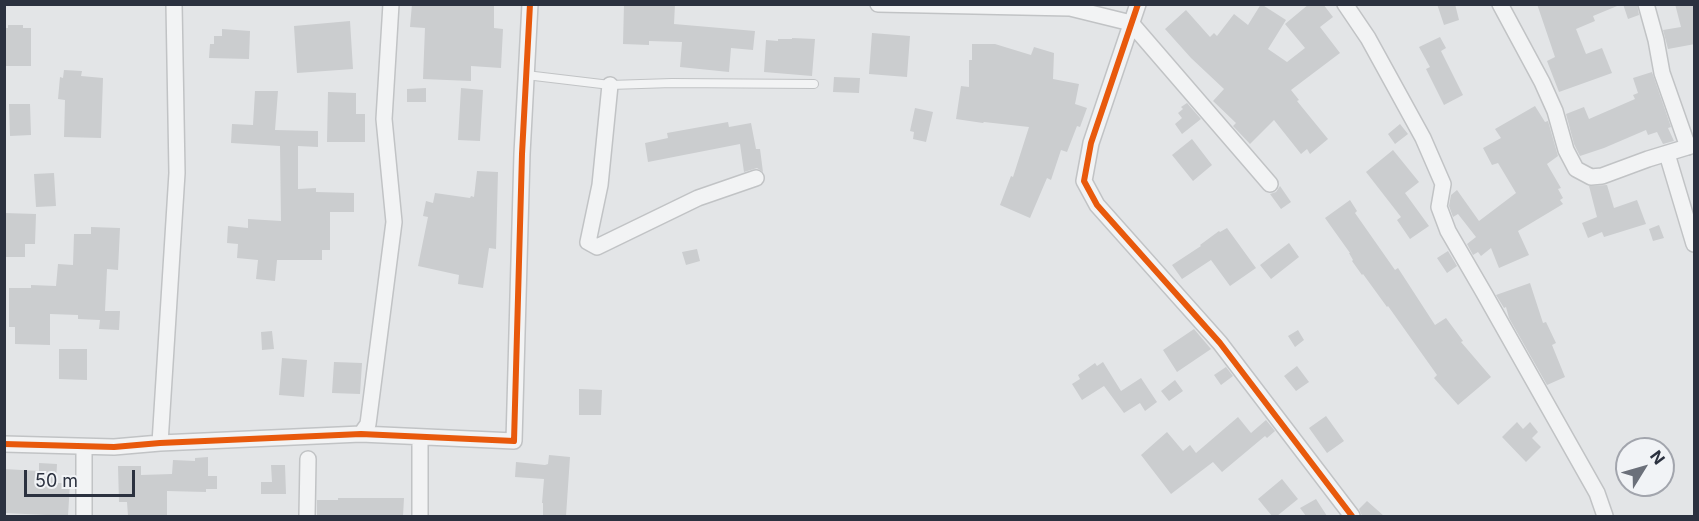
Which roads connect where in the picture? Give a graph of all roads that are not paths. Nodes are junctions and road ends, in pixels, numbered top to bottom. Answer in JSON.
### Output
{"nodes":[{"id":1,"x":174,"y":4,"type":"edge"},
{"id":2,"x":391,"y":4,"type":"edge"},
{"id":3,"x":530,"y":4,"type":"edge"},
{"id":4,"x":878,"y":4,"type":"edge"},
{"id":5,"x":1138,"y":4,"type":"edge"},
{"id":6,"x":1345,"y":4,"type":"edge"},
{"id":7,"x":1500,"y":4,"type":"edge"},
{"id":8,"x":1646,"y":4,"type":"edge"},
{"id":9,"x":1131,"y":23,"type":"junction"},
{"id":10,"x":526,"y":75,"type":"junction"},
{"id":11,"x":814,"y":84,"type":"dead end"},
{"id":12,"x":610,"y":85,"type":"junction"},
{"id":13,"x":1691,"y":146,"type":"edge"},
{"id":14,"x":1667,"y":154,"type":"junction"},
{"id":15,"x":756,"y":178,"type":"dead end"},
{"id":16,"x":1270,"y":184,"type":"dead end"},
{"id":17,"x":1695,"y":244,"type":"edge"},
{"id":18,"x":361,"y":434,"type":"junction"},
{"id":19,"x":420,"y":437,"type":"junction"},
{"id":20,"x":160,"y":443,"type":"junction"},
{"id":21,"x":4,"y":444,"type":"edge"},
{"id":22,"x":84,"y":447,"type":"junction"},
{"id":23,"x":308,"y":459,"type":"dead end"},
{"id":24,"x":84,"y":516,"type":"edge"},
{"id":25,"x":307,"y":516,"type":"edge"},
{"id":26,"x":420,"y":516,"type":"edge"},
{"id":27,"x":1352,"y":516,"type":"edge"},
{"id":28,"x":1605,"y":516,"type":"edge"}],
"edges":[{"from":1,"to":20,"type":"street"},
{"from":2,"to":18,"type":"street"},
{"from":3,"to":10,"type":"street"},
{"from":4,"to":9,"type":"street"},
{"from":5,"to":9,"type":"street"},
{"from":6,"to":28,"type":"street"},
{"from":7,"to":14,"type":"street"},
{"from":8,"to":13,"type":"street"},
{"from":9,"to":16,"type":"street"},
{"from":9,"to":27,"type":"street"},
{"from":10,"to":12,"type":"lane"},
{"from":10,"to":19,"type":"street"},
{"from":11,"to":12,"type":"lane"},
{"from":12,"to":15,"type":"street"},
{"from":13,"to":14,"type":"street"},
{"from":14,"to":17,"type":"street"},
{"from":18,"to":19,"type":"street"},
{"from":18,"to":20,"type":"street"},
{"from":19,"to":26,"type":"street"},
{"from":20,"to":22,"type":"street"},
{"from":21,"to":22,"type":"street"},
{"from":22,"to":24,"type":"street"},
{"from":23,"to":25,"type":"street"}]}
